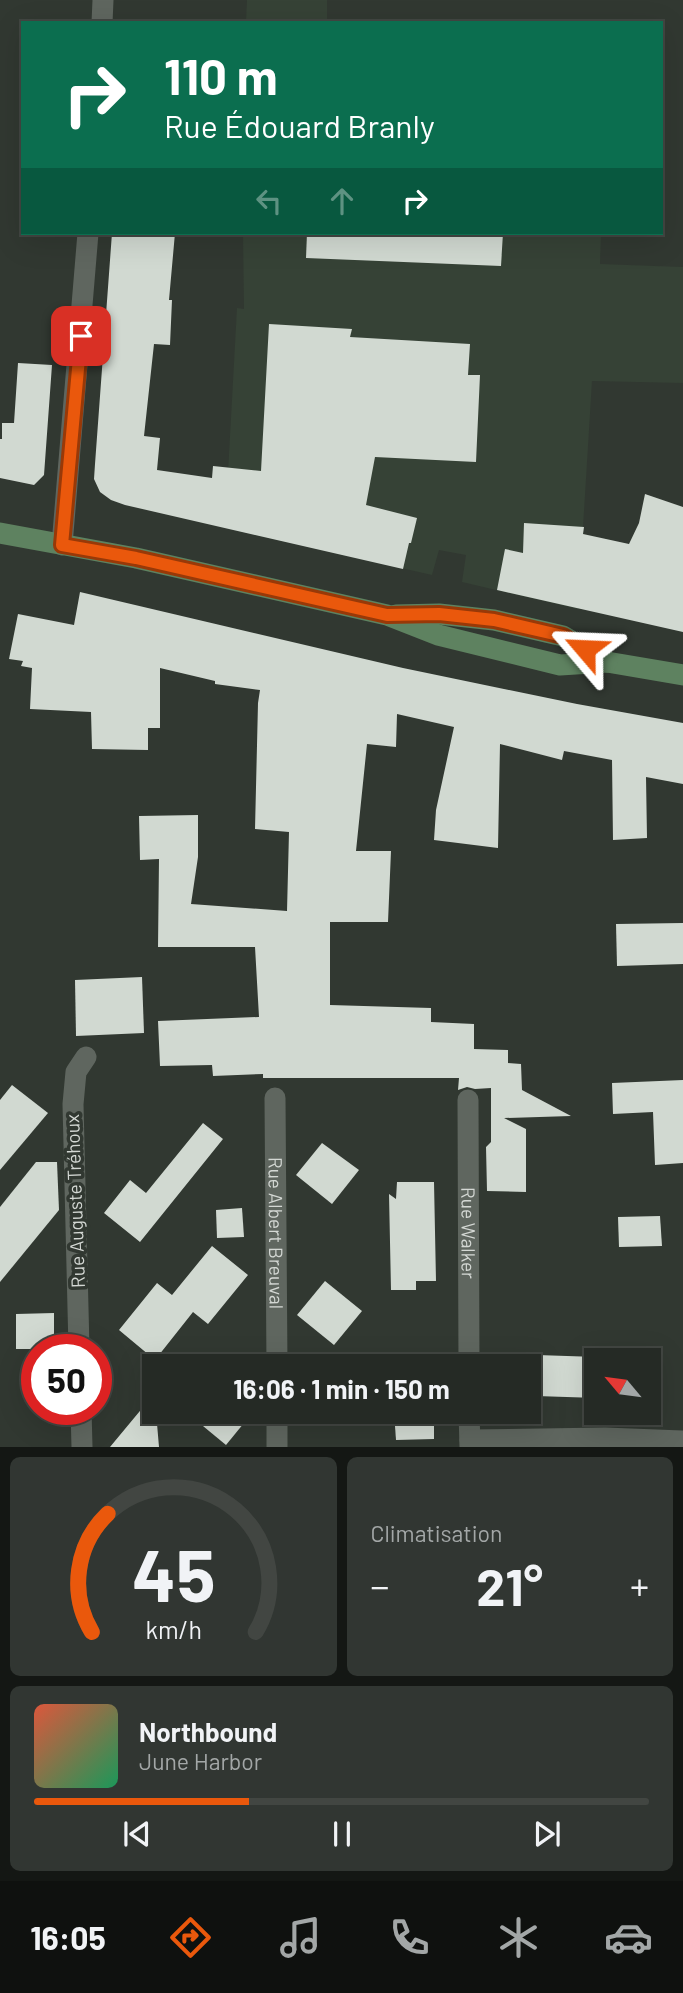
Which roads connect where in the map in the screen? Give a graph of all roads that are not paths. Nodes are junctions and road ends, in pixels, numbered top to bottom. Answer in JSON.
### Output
{"nodes":[{"id":1,"x":103,"y":0,"type":"edge"},
{"id":2,"x":102,"y":21,"type":"edge"},
{"id":3,"x":88,"y":235,"type":"edge"},
{"id":4,"x":0,"y":533,"type":"edge"},
{"id":5,"x":62,"y":545,"type":"junction"},
{"id":6,"x":387,"y":615,"type":"junction"},
{"id":7,"x":607,"y":662,"type":"junction"},
{"id":8,"x":683,"y":675,"type":"edge"},
{"id":9,"x":86,"y":1056,"type":"dead end"},
{"id":10,"x":275,"y":1098,"type":"dead end"},
{"id":11,"x":468,"y":1100,"type":"dead end"},
{"id":12,"x":79,"y":1334,"type":"edge"},
{"id":13,"x":277,"y":1354,"type":"edge"},
{"id":14,"x":469,"y":1354,"type":"edge"},
{"id":15,"x":277,"y":1424,"type":"edge"},
{"id":16,"x":470,"y":1424,"type":"edge"},
{"id":17,"x":81,"y":1425,"type":"edge"},
{"id":18,"x":682,"y":1437,"type":"edge"},
{"id":19,"x":470,"y":1444,"type":"edge"},
{"id":20,"x":82,"y":1447,"type":"edge"},
{"id":21,"x":277,"y":1447,"type":"edge"}],
"edges":[{"from":1,"to":2,"type":"street"},
{"from":3,"to":5,"type":"street"},
{"from":4,"to":5,"type":"main road"},
{"from":5,"to":6,"type":"main road"},
{"from":6,"to":7,"type":"main road"},
{"from":6,"to":7,"type":"main road"},
{"from":7,"to":8,"type":"main road"},
{"from":9,"to":12,"type":"street","name":"Rue Auguste Tréhoux"},
{"from":10,"to":13,"type":"street","name":"Rue Albert Breuval"},
{"from":11,"to":14,"type":"street","name":"Rue Walker"},
{"from":15,"to":21,"type":"street"},
{"from":16,"to":19,"type":"street"},
{"from":17,"to":20,"type":"street"},
{"from":18,"to":19,"type":"street"}]}
